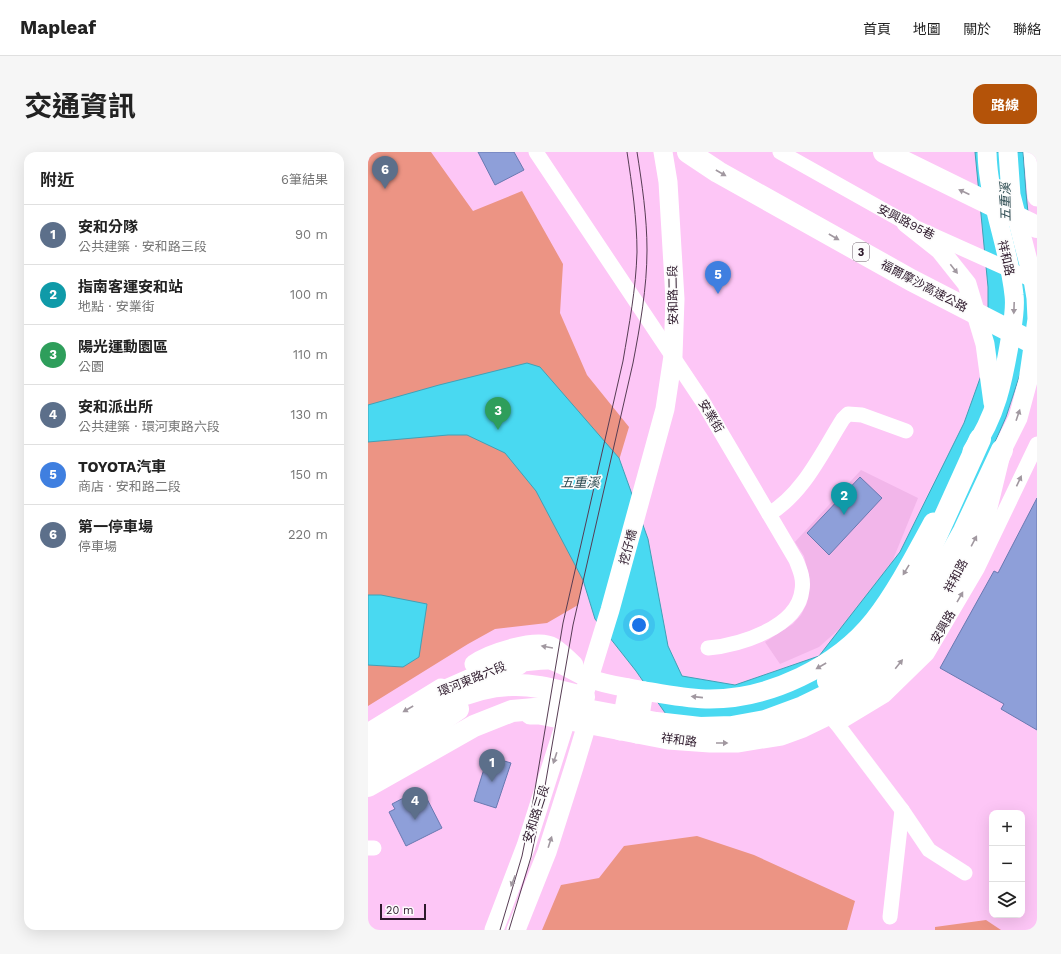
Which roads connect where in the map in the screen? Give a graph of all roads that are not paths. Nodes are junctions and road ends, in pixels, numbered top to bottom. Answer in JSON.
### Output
{"nodes":[{"id":1,"x":536,"y":152,"type":"edge"},
{"id":2,"x":663,"y":152,"type":"edge"},
{"id":3,"x":688,"y":152,"type":"edge"},
{"id":4,"x":780,"y":152,"type":"edge"},
{"id":5,"x":884,"y":152,"type":"edge"},
{"id":6,"x":988,"y":152,"type":"edge"},
{"id":7,"x":1008,"y":152,"type":"edge"},
{"id":8,"x":1033,"y":152,"type":"edge"},
{"id":9,"x":795,"y":156,"type":"edge"},
{"id":10,"x":1037,"y":197,"type":"edge"},
{"id":11,"x":906,"y":223,"type":"junction"},
{"id":12,"x":1037,"y":227,"type":"edge"},
{"id":13,"x":1009,"y":269,"type":"junction"},
{"id":14,"x":1033,"y":270,"type":"edge"},
{"id":15,"x":1037,"y":345,"type":"edge"},
{"id":16,"x":673,"y":356,"type":"junction"},
{"id":17,"x":994,"y":411,"type":"junction"},
{"id":18,"x":906,"y":431,"type":"dead end"},
{"id":19,"x":658,"y":438,"type":"joint"},
{"id":20,"x":980,"y":439,"type":"junction"},
{"id":21,"x":1037,"y":444,"type":"edge"},
{"id":22,"x":1002,"y":450,"type":"junction"},
{"id":23,"x":769,"y":514,"type":"junction"},
{"id":24,"x":708,"y":648,"type":"dead end"},
{"id":25,"x":596,"y":656,"type":"joint"},
{"id":26,"x":518,"y":664,"type":"junction"},
{"id":27,"x":589,"y":678,"type":"junction"},
{"id":28,"x":831,"y":687,"type":"junction"},
{"id":29,"x":636,"y":689,"type":"junction"},
{"id":30,"x":430,"y":696,"type":"junction"},
{"id":31,"x":582,"y":701,"type":"junction"},
{"id":32,"x":833,"y":719,"type":"junction"},
{"id":33,"x":566,"y":720,"type":"junction"},
{"id":34,"x":587,"y":724,"type":"junction"},
{"id":35,"x":420,"y":728,"type":"junction"},
{"id":36,"x":628,"y":732,"type":"junction"},
{"id":37,"x":368,"y":733,"type":"edge"},
{"id":38,"x":368,"y":748,"type":"edge"},
{"id":39,"x":368,"y":753,"type":"edge"},
{"id":40,"x":368,"y":766,"type":"edge"},
{"id":41,"x":368,"y":786,"type":"edge"},
{"id":42,"x":368,"y":791,"type":"edge"},
{"id":43,"x":543,"y":795,"type":"junction"},
{"id":44,"x":563,"y":800,"type":"junction"},
{"id":45,"x":902,"y":810,"type":"junction"},
{"id":46,"x":964,"y":873,"type":"dead end"},
{"id":47,"x":890,"y":917,"type":"dead end"},
{"id":48,"x":494,"y":930,"type":"edge"},
{"id":49,"x":516,"y":930,"type":"edge"}],
"edges":[{"from":1,"to":16,"type":"street","name":"安業街"},
{"from":2,"to":16,"type":"main road","name":"安和路二段"},
{"from":3,"to":15,"type":"highway","name":"福爾摩沙高速公路","number":"3","one_way":true},
{"from":4,"to":9,"type":"street","name":"安興路95巷"},
{"from":12,"to":5,"type":"highway","one_way":true},
{"from":6,"to":13,"type":"main road","name":"祥和路"},
{"from":7,"to":14,"type":"main road","name":"祥和路"},
{"from":8,"to":10,"type":"main road"},
{"from":9,"to":11,"type":"street","name":"安興路95巷"},
{"from":11,"to":13,"type":"street","name":"安興路95巷"},
{"from":11,"to":17,"type":"main road","one_way":true},
{"from":13,"to":14,"type":"street","name":"安興路95巷"},
{"from":13,"to":17,"type":"main road","name":"祥和路","one_way":true},
{"from":22,"to":14,"type":"main road","name":"祥和路","one_way":true},
{"from":16,"to":19,"type":"main road","name":"安和路二段"},
{"from":16,"to":23,"type":"street","name":"安業街"},
{"from":17,"to":20,"type":"main road","name":"祥和路"},
{"from":18,"to":23,"type":"street"},
{"from":19,"to":25,"type":"main road","name":"挖仔橋"},
{"from":20,"to":28,"type":"highway"},
{"from":20,"to":29,"type":"main road","name":"祥和路","one_way":true},
{"from":32,"to":21,"type":"street","name":"安興路","one_way":true},
{"from":22,"to":28,"type":"highway"},
{"from":32,"to":22,"type":"main road","name":"祥和路","one_way":true},
{"from":23,"to":24,"type":"street","name":"安業街"},
{"from":25,"to":27,"type":"main road","name":"安和路三段"},
{"from":26,"to":27,"type":"main road","name":"環河東路六段"},
{"from":26,"to":30,"type":"main road","name":"環河東路六段"},
{"from":26,"to":35,"type":"highway"},
{"from":27,"to":29,"type":"main road","name":"祥和路"},
{"from":27,"to":30,"type":"main road","name":"環河東路六段","one_way":true},
{"from":27,"to":31,"type":"main road","name":"安和路三段"},
{"from":28,"to":38,"type":"highway"},
{"from":28,"to":41,"type":"highway"},
{"from":29,"to":36,"type":"main road"},
{"from":30,"to":37,"type":"main road","name":"環河東路六段","one_way":true},
{"from":31,"to":33,"type":"main road","name":"安和路三段"},
{"from":31,"to":34,"type":"main road","name":"安和路三段"},
{"from":31,"to":35,"type":"highway"},
{"from":36,"to":32,"type":"main road","name":"祥和路","one_way":true},
{"from":32,"to":45,"type":"street"},
{"from":33,"to":34,"type":"main road"},
{"from":33,"to":42,"type":"main road"},
{"from":33,"to":43,"type":"main road","name":"安和路三段","one_way":true},
{"from":34,"to":36,"type":"main road","name":"祥和路"},
{"from":34,"to":44,"type":"main road","name":"安和路三段"},
{"from":35,"to":39,"type":"highway"},
{"from":35,"to":40,"type":"highway"},
{"from":43,"to":44,"type":"main road"},
{"from":43,"to":48,"type":"main road","name":"安和路三段","one_way":true},
{"from":49,"to":44,"type":"main road","name":"安和路三段","one_way":true},
{"from":45,"to":46,"type":"street"},
{"from":45,"to":47,"type":"street"}]}
